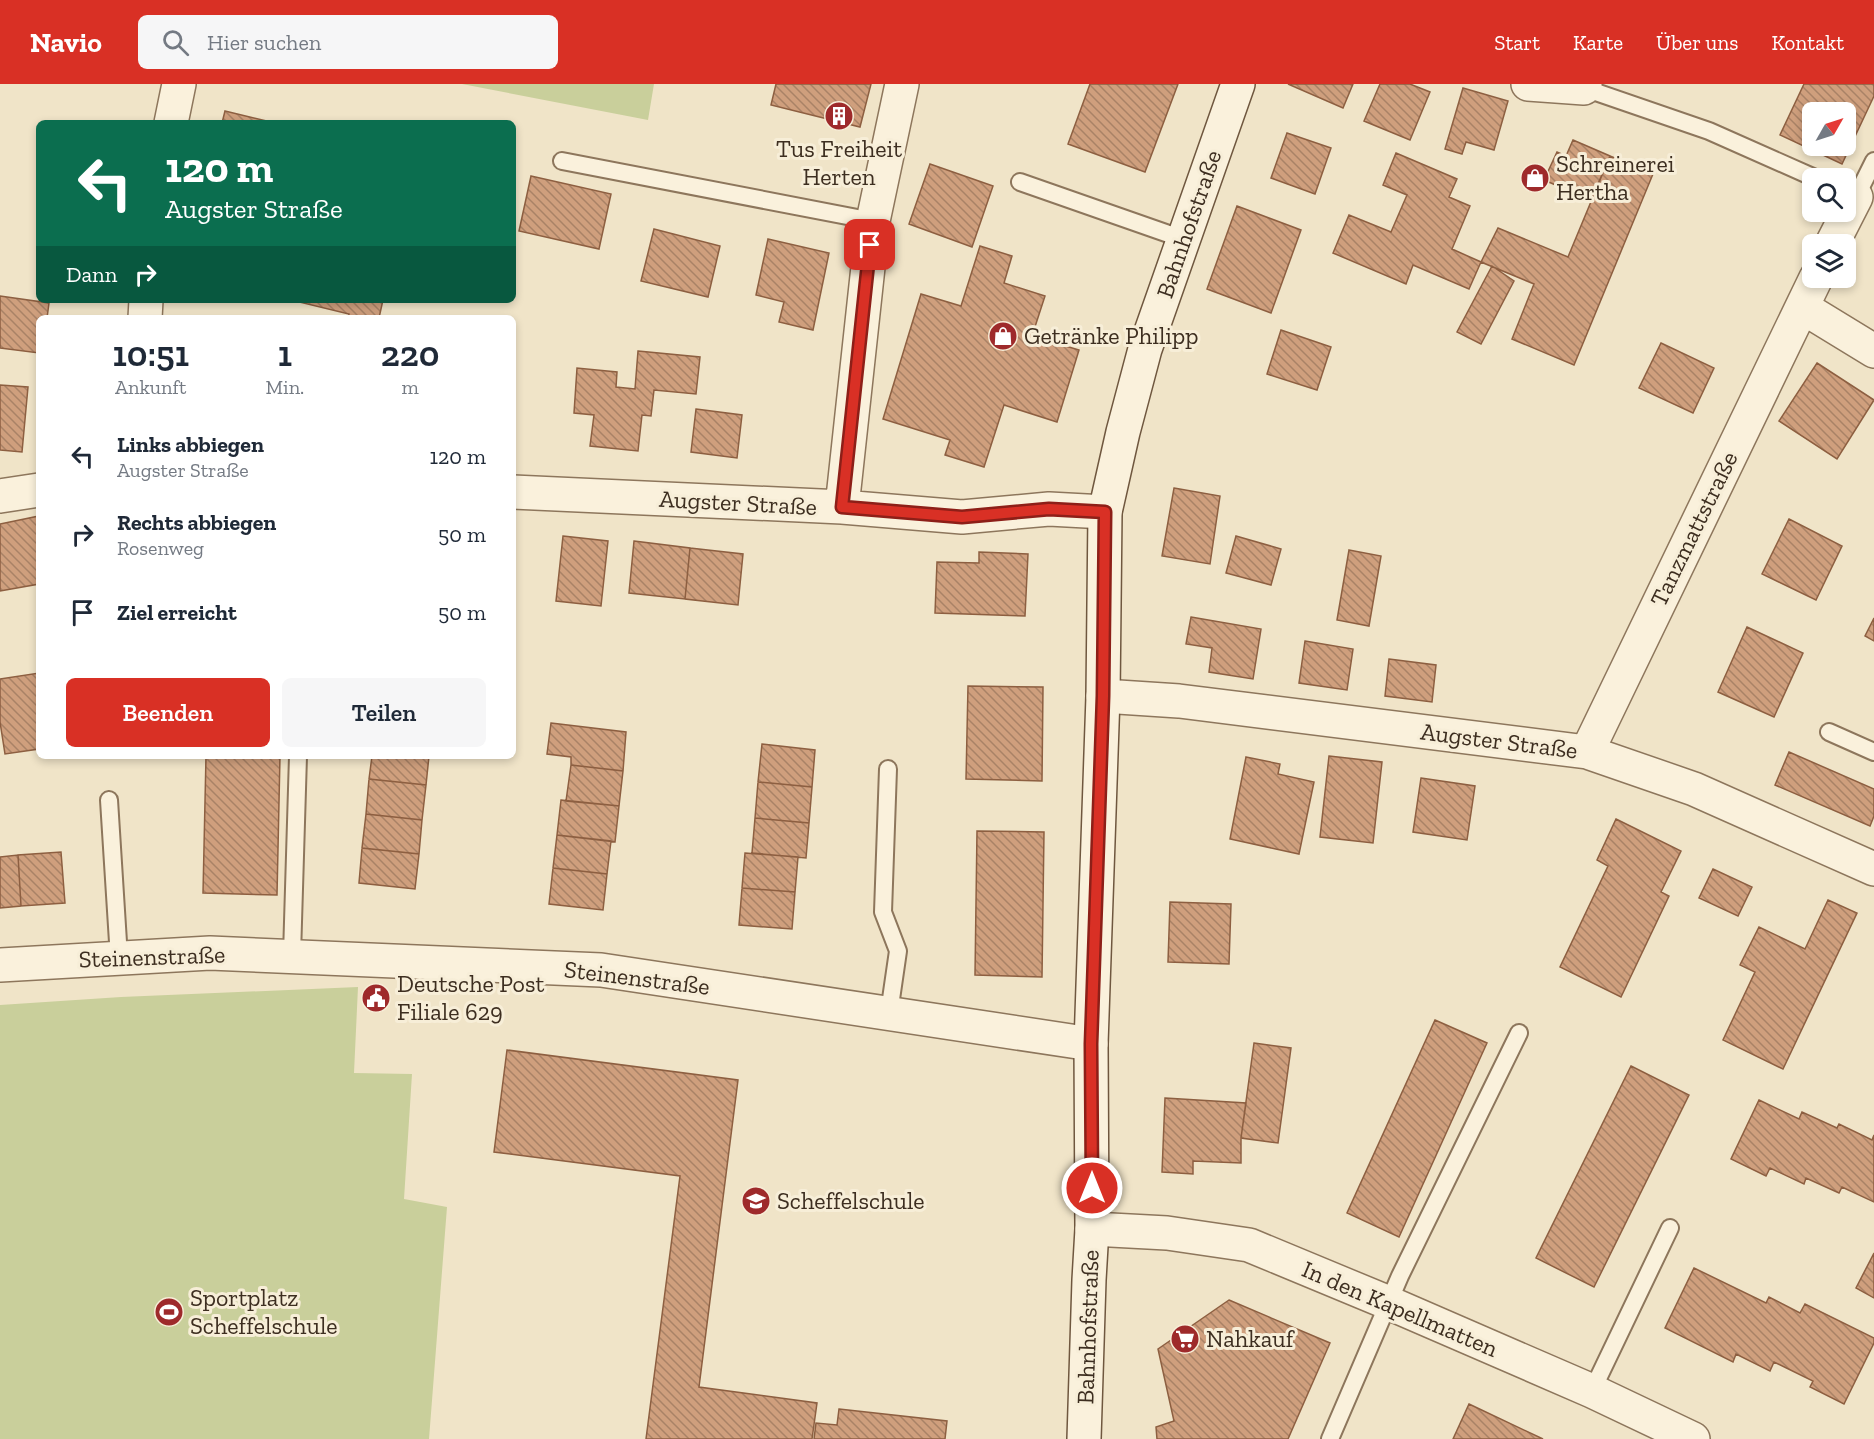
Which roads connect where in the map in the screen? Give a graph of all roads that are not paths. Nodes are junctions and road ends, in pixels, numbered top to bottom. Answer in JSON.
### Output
{"nodes":[{"id":1,"x":179,"y":84,"type":"edge"},
{"id":2,"x":902,"y":84,"type":"edge"},
{"id":3,"x":1238,"y":84,"type":"edge"},
{"id":4,"x":1528,"y":84,"type":"edge"},
{"id":5,"x":1585,"y":86,"type":"edge"},
{"id":6,"x":172,"y":120,"type":"edge"},
{"id":7,"x":1874,"y":160,"type":"edge"},
{"id":8,"x":562,"y":161,"type":"dead end"},
{"id":9,"x":1802,"y":172,"type":"edge"},
{"id":10,"x":1020,"y":182,"type":"dead end"},
{"id":11,"x":1856,"y":186,"type":"edge"},
{"id":12,"x":873,"y":221,"type":"junction"},
{"id":13,"x":1184,"y":239,"type":"junction"},
{"id":14,"x":1811,"y":288,"type":"edge"},
{"id":15,"x":1802,"y":307,"type":"junction"},
{"id":16,"x":1874,"y":351,"type":"edge"},
{"id":17,"x":36,"y":490,"type":"edge"},
{"id":18,"x":516,"y":492,"type":"edge"},
{"id":19,"x":0,"y":496,"type":"edge"},
{"id":20,"x":842,"y":507,"type":"junction"},
{"id":21,"x":1105,"y":512,"type":"junction"},
{"id":22,"x":1103,"y":696,"type":"junction"},
{"id":23,"x":1828,"y":732,"type":"dead end"},
{"id":24,"x":1587,"y":752,"type":"junction"},
{"id":25,"x":1874,"y":752,"type":"edge"},
{"id":26,"x":298,"y":759,"type":"edge"},
{"id":27,"x":888,"y":769,"type":"dead end"},
{"id":28,"x":109,"y":800,"type":"dead end"},
{"id":29,"x":1874,"y":869,"type":"edge"},
{"id":30,"x":292,"y":955,"type":"junction"},
{"id":31,"x":119,"y":958,"type":"junction"},
{"id":32,"x":0,"y":965,"type":"edge"},
{"id":33,"x":889,"y":1013,"type":"junction"},
{"id":34,"x":1519,"y":1033,"type":"dead end"},
{"id":35,"x":1091,"y":1044,"type":"junction"},
{"id":36,"x":1670,"y":1228,"type":"dead end"},
{"id":37,"x":1092,"y":1229,"type":"junction"},
{"id":38,"x":1389,"y":1303,"type":"junction"},
{"id":39,"x":1592,"y":1391,"type":"junction"},
{"id":40,"x":1084,"y":1439,"type":"edge"},
{"id":41,"x":1330,"y":1439,"type":"edge"},
{"id":42,"x":1693,"y":1439,"type":"edge"}],
"edges":[{"from":1,"to":6,"type":"street"},
{"from":2,"to":12,"type":"street"},
{"from":3,"to":13,"type":"street","name":"Bahnhofstraße"},
{"from":4,"to":5,"type":"street"},
{"from":5,"to":9,"type":"lane"},
{"from":7,"to":11,"type":"lane"},
{"from":8,"to":12,"type":"lane"},
{"from":10,"to":13,"type":"lane"},
{"from":12,"to":20,"type":"street"},
{"from":13,"to":21,"type":"street","name":"Bahnhofstraße"},
{"from":14,"to":15,"type":"street","name":"Tanzmattstraße"},
{"from":15,"to":16,"type":"street"},
{"from":15,"to":24,"type":"street","name":"Tanzmattstraße"},
{"from":17,"to":19,"type":"street"},
{"from":18,"to":20,"type":"street","name":"Augster Straße"},
{"from":20,"to":21,"type":"street","name":"Augster Straße"},
{"from":21,"to":22,"type":"street","name":"Bahnhofstraße"},
{"from":22,"to":24,"type":"street","name":"Augster Straße"},
{"from":22,"to":35,"type":"street","name":"Bahnhofstraße"},
{"from":23,"to":25,"type":"lane"},
{"from":24,"to":29,"type":"street","name":"Augster Straße"},
{"from":26,"to":30,"type":"lane"},
{"from":27,"to":33,"type":"lane"},
{"from":28,"to":31,"type":"lane"},
{"from":30,"to":31,"type":"street","name":"Steinenstraße"},
{"from":30,"to":33,"type":"street","name":"Steinenstraße"},
{"from":31,"to":32,"type":"street","name":"Steinenstraße"},
{"from":33,"to":35,"type":"street","name":"Steinenstraße"},
{"from":34,"to":38,"type":"lane"},
{"from":35,"to":37,"type":"street","name":"Bahnhofstraße"},
{"from":36,"to":39,"type":"lane"},
{"from":37,"to":38,"type":"street","name":"In den Kapellmatten"},
{"from":37,"to":40,"type":"street","name":"Bahnhofstraße"},
{"from":38,"to":39,"type":"street","name":"In den Kapellmatten"},
{"from":38,"to":41,"type":"lane"},
{"from":39,"to":42,"type":"street","name":"In den Kapellmatten"}]}
